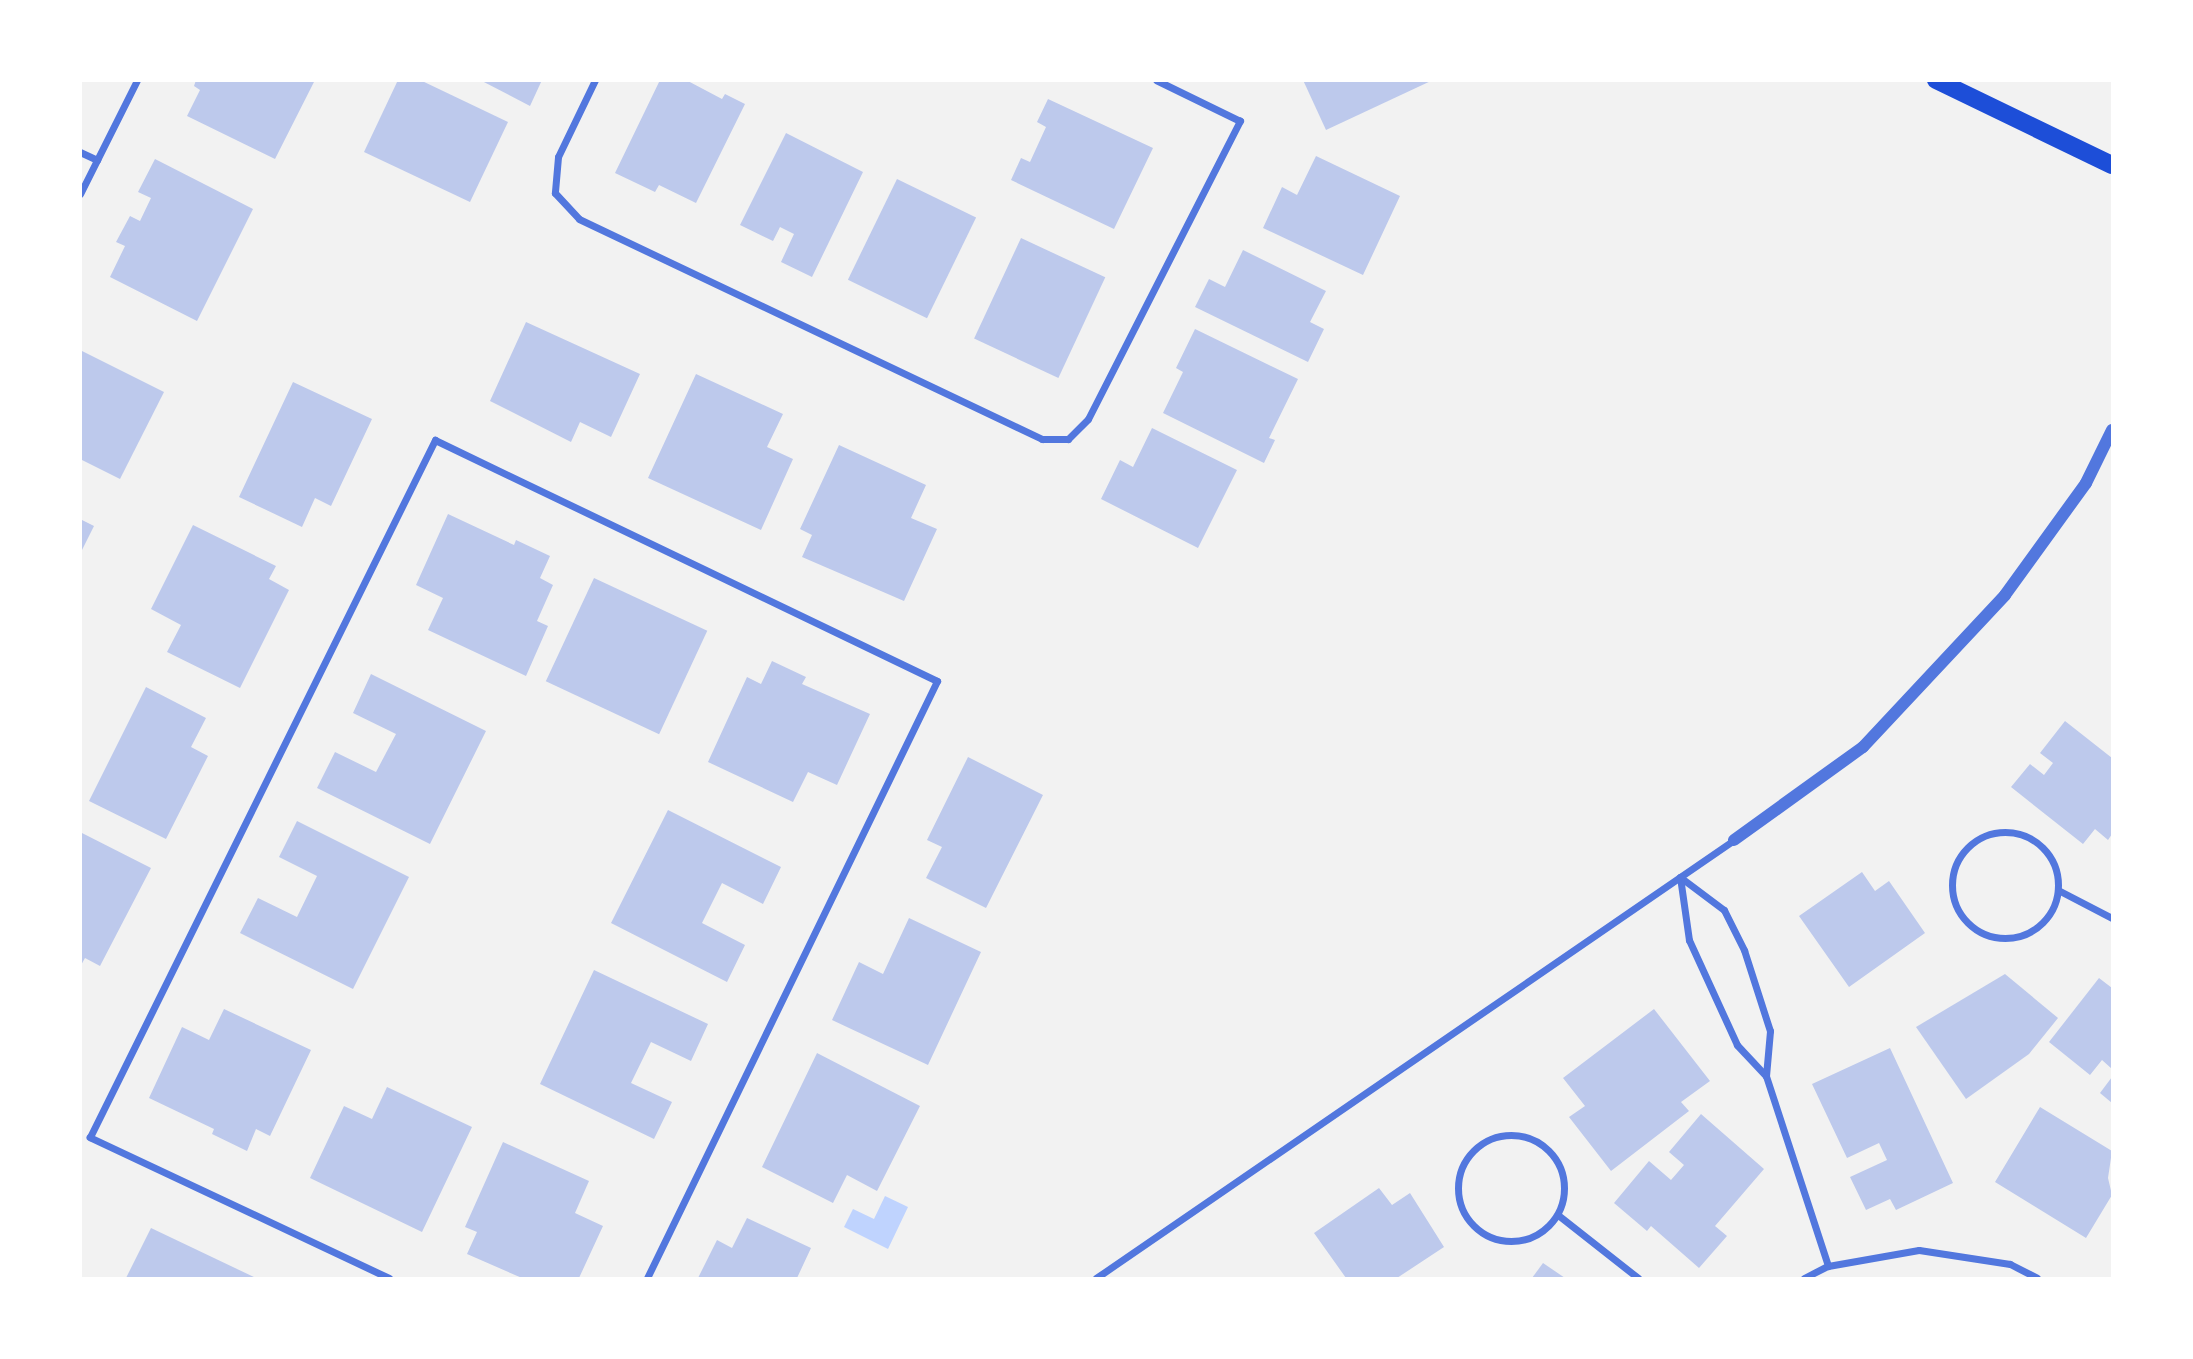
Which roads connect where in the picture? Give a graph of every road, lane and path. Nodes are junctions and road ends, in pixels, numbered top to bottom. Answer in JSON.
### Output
{"nodes":[{"id":1,"x":137,"y":80,"type":"edge"},
{"id":2,"x":595,"y":80,"type":"edge"},
{"id":3,"x":1157,"y":80,"type":"edge"},
{"id":4,"x":1936,"y":80,"type":"edge"},
{"id":5,"x":80,"y":152,"type":"edge"},
{"id":6,"x":97,"y":160,"type":"junction"},
{"id":7,"x":2112,"y":165,"type":"edge"},
{"id":8,"x":80,"y":194,"type":"edge"},
{"id":9,"x":2112,"y":430,"type":"edge"},
{"id":10,"x":1734,"y":840,"type":"joint"},
{"id":11,"x":1680,"y":877,"type":"junction"},
{"id":12,"x":2058,"y":890,"type":"junction"},
{"id":13,"x":2112,"y":918,"type":"edge"},
{"id":14,"x":1766,"y":1076,"type":"junction"},
{"id":15,"x":1558,"y":1215,"type":"junction"},
{"id":16,"x":1828,"y":1266,"type":"junction"},
{"id":17,"x":389,"y":1279,"type":"edge"},
{"id":18,"x":648,"y":1279,"type":"edge"},
{"id":19,"x":1096,"y":1279,"type":"edge"},
{"id":20,"x":1638,"y":1279,"type":"edge"},
{"id":21,"x":1804,"y":1279,"type":"edge"},
{"id":22,"x":2037,"y":1279,"type":"edge"}],
"edges":[{"from":1,"to":6,"type":"street"},
{"from":2,"to":3,"type":"street"},
{"from":4,"to":7,"type":"main road"},
{"from":5,"to":6,"type":"street"},
{"from":6,"to":8,"type":"street"},
{"from":9,"to":10,"type":"street"},
{"from":10,"to":11,"type":"street"},
{"from":11,"to":14,"type":"street"},
{"from":11,"to":14,"type":"street"},
{"from":11,"to":19,"type":"street"},
{"from":12,"to":12,"type":"street"},
{"from":12,"to":13,"type":"street"},
{"from":14,"to":16,"type":"street"},
{"from":15,"to":15,"type":"street"},
{"from":15,"to":20,"type":"street"},
{"from":16,"to":21,"type":"street"},
{"from":16,"to":22,"type":"street"},
{"from":17,"to":18,"type":"street"}]}
